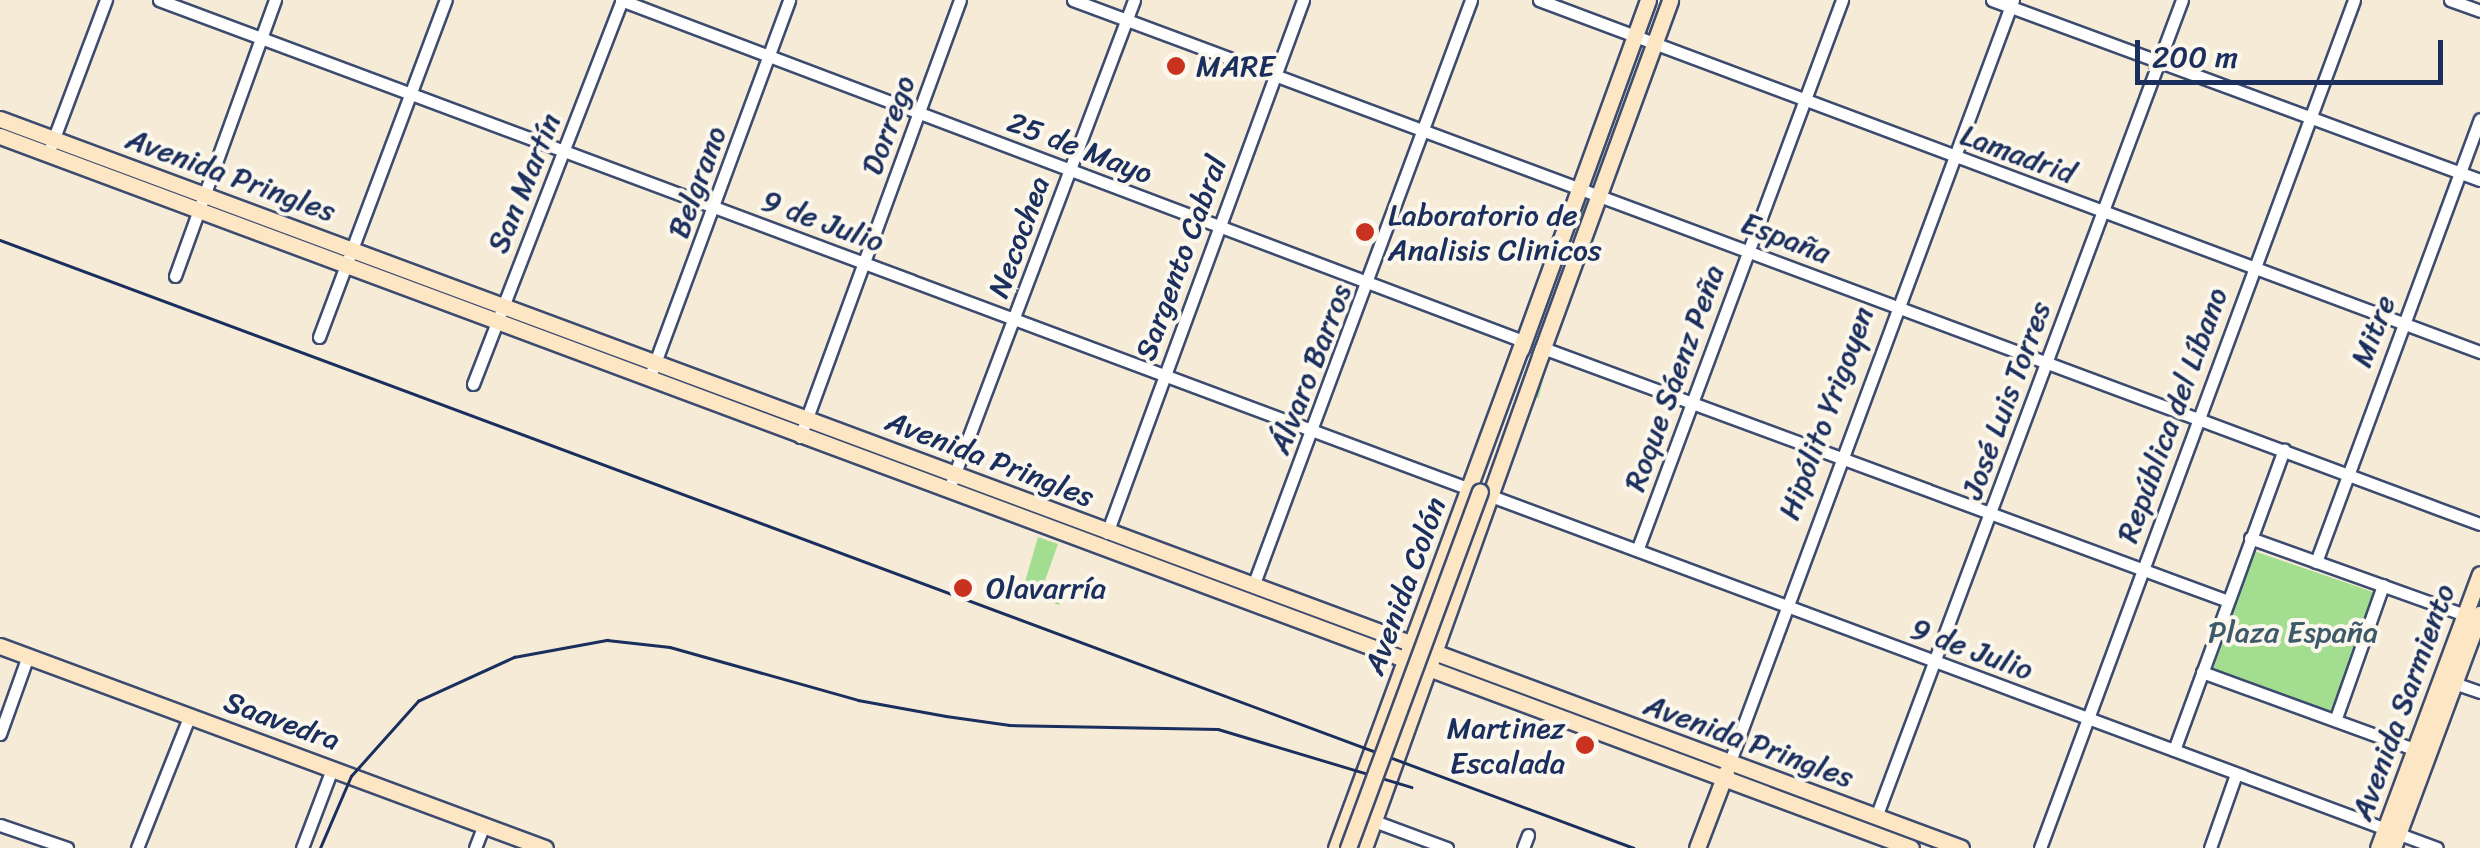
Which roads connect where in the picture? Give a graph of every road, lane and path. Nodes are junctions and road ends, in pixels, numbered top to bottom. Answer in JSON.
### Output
{"nodes":[{"id":1,"x":106,"y":0,"type":"edge"},
{"id":2,"x":159,"y":0,"type":"edge"},
{"id":3,"x":275,"y":0,"type":"edge"},
{"id":4,"x":446,"y":0,"type":"edge"},
{"id":5,"x":622,"y":0,"type":"edge"},
{"id":6,"x":789,"y":0,"type":"edge"},
{"id":7,"x":960,"y":0,"type":"edge"},
{"id":8,"x":1073,"y":0,"type":"edge"},
{"id":9,"x":1134,"y":0,"type":"edge"},
{"id":10,"x":1303,"y":0,"type":"edge"},
{"id":11,"x":1471,"y":0,"type":"edge"},
{"id":12,"x":1539,"y":0,"type":"edge"},
{"id":13,"x":1648,"y":0,"type":"edge"},
{"id":14,"x":1670,"y":0,"type":"edge"},
{"id":15,"x":1842,"y":0,"type":"edge"},
{"id":16,"x":1992,"y":0,"type":"edge"},
{"id":17,"x":2182,"y":0,"type":"edge"},
{"id":18,"x":2354,"y":0,"type":"edge"},
{"id":19,"x":2450,"y":0,"type":"edge"},
{"id":20,"x":2011,"y":3,"type":"edge"},
{"id":21,"x":2480,"y":11,"type":"edge"},
{"id":22,"x":1126,"y":21,"type":"junction"},
{"id":23,"x":1635,"y":36,"type":"junction"},
{"id":24,"x":261,"y":40,"type":"junction"},
{"id":25,"x":1655,"y":43,"type":"junction"},
{"id":26,"x":768,"y":58,"type":"junction"},
{"id":27,"x":2159,"y":62,"type":"junction"},
{"id":28,"x":1275,"y":76,"type":"junction"},
{"id":29,"x":412,"y":93,"type":"junction"},
{"id":30,"x":1804,"y":101,"type":"junction"},
{"id":31,"x":918,"y":115,"type":"junction"},
{"id":32,"x":2309,"y":117,"type":"junction"},
{"id":33,"x":0,"y":119,"type":"edge"},
{"id":34,"x":2480,"y":119,"type":"edge"},
{"id":35,"x":1424,"y":129,"type":"junction"},
{"id":36,"x":0,"y":136,"type":"edge"},
{"id":37,"x":51,"y":146,"type":"junction"},
{"id":38,"x":565,"y":149,"type":"junction"},
{"id":39,"x":1952,"y":156,"type":"junction"},
{"id":40,"x":1070,"y":170,"type":"junction"},
{"id":41,"x":2461,"y":172,"type":"junction"},
{"id":42,"x":2480,"y":180,"type":"edge"},
{"id":43,"x":1579,"y":188,"type":"junction"},
{"id":44,"x":1600,"y":197,"type":"junction"},
{"id":45,"x":203,"y":204,"type":"junction"},
{"id":46,"x":714,"y":208,"type":"junction"},
{"id":47,"x":2102,"y":212,"type":"junction"},
{"id":48,"x":1218,"y":227,"type":"junction"},
{"id":49,"x":351,"y":248,"type":"junction"},
{"id":50,"x":1747,"y":250,"type":"junction"},
{"id":51,"x":864,"y":262,"type":"junction"},
{"id":52,"x":346,"y":266,"type":"junction"},
{"id":53,"x":2253,"y":268,"type":"junction"},
{"id":54,"x":175,"y":276,"type":"dead end"},
{"id":55,"x":1370,"y":284,"type":"junction"},
{"id":56,"x":502,"y":304,"type":"junction"},
{"id":57,"x":1895,"y":306,"type":"junction"},
{"id":58,"x":1016,"y":318,"type":"junction"},
{"id":59,"x":496,"y":322,"type":"junction"},
{"id":60,"x":2402,"y":323,"type":"junction"},
{"id":61,"x":319,"y":337,"type":"dead end"},
{"id":62,"x":1523,"y":341,"type":"junction"},
{"id":63,"x":1543,"y":348,"type":"junction"},
{"id":64,"x":2480,"y":352,"type":"edge"},
{"id":65,"x":2047,"y":360,"type":"junction"},
{"id":66,"x":655,"y":362,"type":"junction"},
{"id":67,"x":1164,"y":376,"type":"junction"},
{"id":68,"x":649,"y":380,"type":"junction"},
{"id":69,"x":474,"y":384,"type":"dead end"},
{"id":70,"x":1691,"y":401,"type":"junction"},
{"id":71,"x":805,"y":418,"type":"junction"},
{"id":72,"x":2198,"y":419,"type":"junction"},
{"id":73,"x":1313,"y":429,"type":"junction"},
{"id":74,"x":800,"y":437,"type":"junction"},
{"id":75,"x":2284,"y":450,"type":"junction"},
{"id":76,"x":1838,"y":457,"type":"junction"},
{"id":77,"x":2347,"y":472,"type":"junction"},
{"id":78,"x":951,"y":481,"type":"junction"},
{"id":79,"x":1481,"y":492,"type":"junction"},
{"id":80,"x":1992,"y":512,"type":"junction"},
{"id":81,"x":2480,"y":524,"type":"edge"},
{"id":82,"x":1107,"y":533,"type":"junction"},
{"id":83,"x":2250,"y":538,"type":"junction"},
{"id":84,"x":1638,"y":548,"type":"junction"},
{"id":85,"x":2316,"y":562,"type":"junction"},
{"id":86,"x":2141,"y":570,"type":"junction"},
{"id":87,"x":2480,"y":574,"type":"edge"},
{"id":88,"x":2383,"y":585,"type":"junction"},
{"id":89,"x":1253,"y":586,"type":"junction"},
{"id":90,"x":2228,"y":600,"type":"junction"},
{"id":91,"x":1785,"y":604,"type":"junction"},
{"id":92,"x":2473,"y":614,"type":"edge"},
{"id":93,"x":0,"y":646,"type":"edge"},
{"id":94,"x":1409,"y":654,"type":"junction"},
{"id":95,"x":28,"y":656,"type":"junction"},
{"id":96,"x":1433,"y":662,"type":"junction"},
{"id":97,"x":1937,"y":664,"type":"junction"},
{"id":98,"x":2202,"y":672,"type":"junction"},
{"id":99,"x":2447,"y":681,"type":"junction"},
{"id":100,"x":2480,"y":692,"type":"edge"},
{"id":101,"x":188,"y":716,"type":"junction"},
{"id":102,"x":2336,"y":718,"type":"junction"},
{"id":103,"x":2089,"y":719,"type":"junction"},
{"id":104,"x":0,"y":734,"type":"edge"},
{"id":105,"x":2174,"y":750,"type":"junction"},
{"id":106,"x":2421,"y":752,"type":"junction"},
{"id":107,"x":332,"y":769,"type":"junction"},
{"id":108,"x":1726,"y":772,"type":"junction"},
{"id":109,"x":2236,"y":774,"type":"junction"},
{"id":110,"x":1876,"y":817,"type":"junction"},
{"id":111,"x":1374,"y":820,"type":"junction"},
{"id":112,"x":0,"y":825,"type":"edge"},
{"id":113,"x":484,"y":825,"type":"junction"},
{"id":114,"x":2392,"y":837,"type":"edge"},
{"id":115,"x":66,"y":848,"type":"edge"},
{"id":116,"x":137,"y":848,"type":"edge"},
{"id":117,"x":302,"y":848,"type":"edge"},
{"id":118,"x":476,"y":848,"type":"edge"},
{"id":119,"x":545,"y":848,"type":"edge"},
{"id":120,"x":1336,"y":848,"type":"edge"},
{"id":121,"x":1348,"y":848,"type":"edge"},
{"id":122,"x":1364,"y":848,"type":"edge"},
{"id":123,"x":1447,"y":848,"type":"edge"},
{"id":124,"x":1697,"y":848,"type":"edge"},
{"id":125,"x":1911,"y":848,"type":"edge"},
{"id":126,"x":1961,"y":848,"type":"edge"},
{"id":127,"x":2040,"y":848,"type":"edge"},
{"id":128,"x":2210,"y":848,"type":"edge"},
{"id":129,"x":2378,"y":848,"type":"edge"},
{"id":130,"x":2437,"y":848,"type":"edge"}],
"edges":[{"from":1,"to":37,"type":"street"},
{"from":2,"to":24,"type":"street","name":"9 de Julio"},
{"from":3,"to":24,"type":"street"},
{"from":4,"to":29,"type":"street"},
{"from":5,"to":26,"type":"street","name":"25 de Mayo"},
{"from":5,"to":38,"type":"street","name":"San Martín"},
{"from":6,"to":26,"type":"street","name":"Belgrano"},
{"from":7,"to":31,"type":"street","name":"Dorrego"},
{"from":8,"to":22,"type":"street","name":"España"},
{"from":9,"to":22,"type":"street","name":"Necochea"},
{"from":10,"to":28,"type":"street","name":"Sargento Cabral"},
{"from":11,"to":35,"type":"street","name":"Álvaro Barros"},
{"from":12,"to":23,"type":"street","name":"Lamadrid"},
{"from":13,"to":23,"type":"main road","name":"Avenida Colón"},
{"from":14,"to":25,"type":"main road","name":"Avenida Colón"},
{"from":15,"to":30,"type":"street","name":"Roque Sáenz Peña"},
{"from":16,"to":20,"type":"street"},
{"from":17,"to":27,"type":"street","name":"José Luis Torres"},
{"from":18,"to":32,"type":"street","name":"República del Líbano"},
{"from":19,"to":21,"type":"street"},
{"from":20,"to":27,"type":"street"},
{"from":20,"to":39,"type":"street","name":"Hipólito Yrigoyen"},
{"from":22,"to":28,"type":"street","name":"España"},
{"from":22,"to":40,"type":"street","name":"Necochea"},
{"from":23,"to":25,"type":"street","name":"Lamadrid"},
{"from":23,"to":43,"type":"main road","name":"Avenida Colón"},
{"from":24,"to":29,"type":"street","name":"9 de Julio"},
{"from":24,"to":45,"type":"street"},
{"from":25,"to":30,"type":"street","name":"Lamadrid"},
{"from":25,"to":44,"type":"main road","name":"Avenida Colón"},
{"from":26,"to":31,"type":"street","name":"25 de Mayo"},
{"from":26,"to":46,"type":"street","name":"Belgrano"},
{"from":27,"to":32,"type":"street"},
{"from":27,"to":47,"type":"street","name":"José Luis Torres"},
{"from":28,"to":35,"type":"street","name":"España"},
{"from":28,"to":48,"type":"street","name":"Sargento Cabral"},
{"from":29,"to":38,"type":"street","name":"9 de Julio"},
{"from":29,"to":49,"type":"street"},
{"from":30,"to":39,"type":"street","name":"Lamadrid"},
{"from":30,"to":50,"type":"street","name":"Roque Sáenz Peña"},
{"from":31,"to":40,"type":"street","name":"25 de Mayo"},
{"from":31,"to":51,"type":"street","name":"Dorrego"},
{"from":32,"to":41,"type":"street"},
{"from":32,"to":53,"type":"street","name":"República del Líbano"},
{"from":33,"to":37,"type":"main road","name":"Avenida Pringles"},
{"from":34,"to":41,"type":"street","name":"Mitre"},
{"from":35,"to":43,"type":"street","name":"España"},
{"from":35,"to":55,"type":"street","name":"Álvaro Barros"},
{"from":36,"to":37,"type":"main road","name":"Avenida Pringles"},
{"from":37,"to":45,"type":"main road","name":"Avenida Pringles"},
{"from":38,"to":46,"type":"street","name":"9 de Julio"},
{"from":38,"to":56,"type":"street","name":"San Martín"},
{"from":39,"to":47,"type":"street","name":"Lamadrid"},
{"from":39,"to":57,"type":"street","name":"Hipólito Yrigoyen"},
{"from":40,"to":48,"type":"street","name":"25 de Mayo"},
{"from":40,"to":58,"type":"street","name":"Necochea"},
{"from":41,"to":42,"type":"street"},
{"from":41,"to":60,"type":"street","name":"Mitre"},
{"from":43,"to":44,"type":"street","name":"España"},
{"from":43,"to":62,"type":"main road","name":"Avenida Colón"},
{"from":44,"to":50,"type":"street","name":"España"},
{"from":44,"to":63,"type":"main road","name":"Avenida Colón"},
{"from":45,"to":49,"type":"main road","name":"Avenida Pringles"},
{"from":45,"to":52,"type":"main road","name":"Avenida Pringles"},
{"from":45,"to":54,"type":"street"},
{"from":46,"to":51,"type":"street","name":"9 de Julio"},
{"from":46,"to":66,"type":"street","name":"Belgrano"},
{"from":47,"to":53,"type":"street","name":"Lamadrid"},
{"from":47,"to":65,"type":"street","name":"José Luis Torres"},
{"from":48,"to":55,"type":"street","name":"25 de Mayo"},
{"from":48,"to":67,"type":"street","name":"Sargento Cabral"},
{"from":49,"to":52,"type":"street"},
{"from":49,"to":56,"type":"main road","name":"Avenida Pringles"},
{"from":50,"to":57,"type":"street","name":"España"},
{"from":50,"to":70,"type":"street","name":"Roque Sáenz Peña"},
{"from":51,"to":58,"type":"street","name":"9 de Julio"},
{"from":51,"to":71,"type":"street","name":"Dorrego"},
{"from":52,"to":59,"type":"main road","name":"Avenida Pringles"},
{"from":52,"to":61,"type":"street"},
{"from":53,"to":60,"type":"street","name":"Lamadrid"},
{"from":53,"to":72,"type":"street","name":"República del Líbano"},
{"from":55,"to":62,"type":"street","name":"25 de Mayo"},
{"from":55,"to":73,"type":"street","name":"Álvaro Barros"},
{"from":56,"to":59,"type":"street","name":"San Martín"},
{"from":56,"to":66,"type":"main road","name":"Avenida Pringles"},
{"from":57,"to":65,"type":"street","name":"España"},
{"from":57,"to":76,"type":"street","name":"Hipólito Yrigoyen"},
{"from":58,"to":67,"type":"street","name":"9 de Julio"},
{"from":58,"to":78,"type":"street","name":"Necochea"},
{"from":59,"to":68,"type":"main road","name":"Avenida Pringles"},
{"from":59,"to":69,"type":"street","name":"San Martín"},
{"from":60,"to":64,"type":"street","name":"Lamadrid"},
{"from":60,"to":77,"type":"street","name":"Mitre"},
{"from":62,"to":79,"type":"main road","name":"Avenida Colón"},
{"from":63,"to":70,"type":"street"},
{"from":63,"to":79,"type":"main road","name":"Avenida Colón"},
{"from":65,"to":72,"type":"street","name":"España"},
{"from":65,"to":80,"type":"street","name":"José Luis Torres"},
{"from":66,"to":68,"type":"street","name":"Belgrano"},
{"from":66,"to":71,"type":"main road","name":"Avenida Pringles"},
{"from":67,"to":73,"type":"street","name":"9 de Julio"},
{"from":67,"to":82,"type":"street","name":"Sargento Cabral"},
{"from":68,"to":74,"type":"main road","name":"Avenida Pringles"},
{"from":70,"to":76,"type":"street"},
{"from":70,"to":84,"type":"street","name":"Roque Sáenz Peña"},
{"from":71,"to":74,"type":"street","name":"Dorrego"},
{"from":71,"to":78,"type":"main road","name":"Avenida Pringles"},
{"from":72,"to":75,"type":"street","name":"España"},
{"from":72,"to":86,"type":"street","name":"República del Líbano"},
{"from":73,"to":79,"type":"street","name":"9 de Julio"},
{"from":73,"to":89,"type":"street","name":"Álvaro Barros"},
{"from":74,"to":78,"type":"main road","name":"Avenida Pringles"},
{"from":75,"to":77,"type":"street","name":"España"},
{"from":75,"to":83,"type":"street"},
{"from":76,"to":80,"type":"street"},
{"from":76,"to":91,"type":"street","name":"Hipólito Yrigoyen"},
{"from":77,"to":81,"type":"street","name":"España"},
{"from":77,"to":85,"type":"street","name":"Mitre"},
{"from":78,"to":82,"type":"main road","name":"Avenida Pringles"},
{"from":78,"to":94,"type":"main road","name":"Avenida Pringles"},
{"from":79,"to":84,"type":"street","name":"9 de Julio"},
{"from":79,"to":94,"type":"main road","name":"Avenida Colón"},
{"from":79,"to":96,"type":"main road","name":"Avenida Colón"},
{"from":79,"to":121,"type":"main road","name":"Avenida Colón","bridge":true},
{"from":80,"to":86,"type":"street"},
{"from":80,"to":97,"type":"street","name":"José Luis Torres"},
{"from":82,"to":89,"type":"main road","name":"Avenida Pringles"},
{"from":83,"to":85,"type":"street"},
{"from":83,"to":90,"type":"street"},
{"from":84,"to":91,"type":"street","name":"9 de Julio"},
{"from":85,"to":88,"type":"street"},
{"from":86,"to":90,"type":"street"},
{"from":86,"to":103,"type":"street","name":"República del Líbano"},
{"from":87,"to":92,"type":"main road","name":"Avenida Sarmiento"},
{"from":88,"to":92,"type":"street"},
{"from":88,"to":102,"type":"street"},
{"from":89,"to":94,"type":"main road","name":"Avenida Pringles"},
{"from":90,"to":98,"type":"street"},
{"from":91,"to":97,"type":"street","name":"9 de Julio"},
{"from":91,"to":108,"type":"street","name":"Hipólito Yrigoyen"},
{"from":92,"to":99,"type":"main road","name":"Avenida Sarmiento"},
{"from":93,"to":95,"type":"main road","name":"Saavedra"},
{"from":94,"to":96,"type":"main road","name":"Avenida Pringles"},
{"from":94,"to":120,"type":"main road","name":"Avenida Colón"},
{"from":95,"to":101,"type":"main road","name":"Saavedra"},
{"from":95,"to":104,"type":"street"},
{"from":96,"to":108,"type":"main road","name":"Avenida Pringles"},
{"from":96,"to":111,"type":"main road","name":"Avenida Colón"},
{"from":97,"to":103,"type":"street","name":"9 de Julio"},
{"from":97,"to":110,"type":"street","name":"José Luis Torres"},
{"from":98,"to":102,"type":"street"},
{"from":98,"to":105,"type":"street"},
{"from":99,"to":100,"type":"street"},
{"from":99,"to":106,"type":"main road","name":"Avenida Sarmiento"},
{"from":101,"to":107,"type":"main road","name":"Saavedra"},
{"from":101,"to":116,"type":"street"},
{"from":102,"to":106,"type":"street"},
{"from":103,"to":105,"type":"street","name":"9 de Julio"},
{"from":103,"to":127,"type":"street","name":"República del Líbano"},
{"from":105,"to":109,"type":"street","name":"9 de Julio"},
{"from":106,"to":114,"type":"main road","name":"Avenida Sarmiento"},
{"from":107,"to":113,"type":"main road","name":"Saavedra"},
{"from":107,"to":117,"type":"street"},
{"from":108,"to":110,"type":"main road","name":"Avenida Pringles"},
{"from":108,"to":124,"type":"main road","name":"Hipólito Yrigoyen"},
{"from":108,"to":125,"type":"main road","name":"Avenida Pringles"},
{"from":109,"to":114,"type":"street","name":"9 de Julio"},
{"from":109,"to":128,"type":"street"},
{"from":110,"to":126,"type":"main road","name":"Avenida Pringles"},
{"from":111,"to":122,"type":"main road","name":"Avenida Colón"},
{"from":111,"to":123,"type":"street"},
{"from":112,"to":115,"type":"street"},
{"from":113,"to":118,"type":"street"},
{"from":113,"to":119,"type":"main road","name":"Saavedra"},
{"from":114,"to":129,"type":"main road","name":"Avenida Sarmiento"},
{"from":114,"to":130,"type":"street","name":"9 de Julio"}]}
